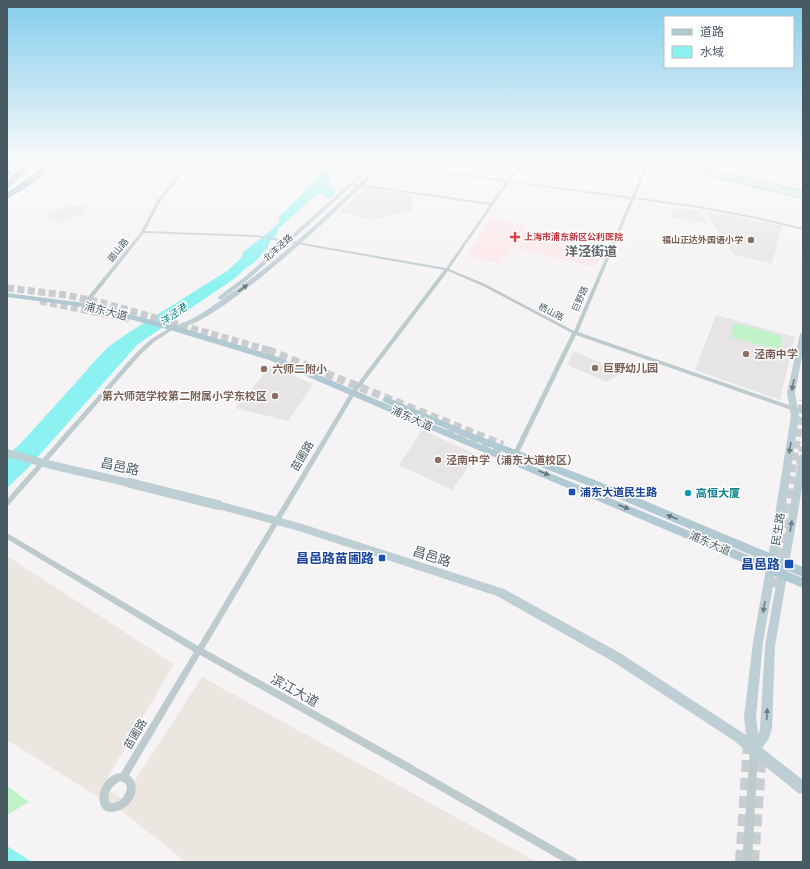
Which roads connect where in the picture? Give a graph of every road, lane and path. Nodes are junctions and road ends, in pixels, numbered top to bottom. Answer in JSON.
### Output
{"nodes":[{"id":1,"x":157,"y":204,"type":"edge"},
{"id":2,"x":330,"y":204,"type":"edge"},
{"id":3,"x":340,"y":204,"type":"edge"},
{"id":4,"x":489,"y":204,"type":"edge"},
{"id":5,"x":492,"y":204,"type":"joint"},
{"id":6,"x":631,"y":204,"type":"edge"},
{"id":7,"x":670,"y":204,"type":"edge"},
{"id":8,"x":803,"y":229,"type":"edge"},
{"id":9,"x":143,"y":232,"type":"junction"},
{"id":10,"x":290,"y":240,"type":"junction"},
{"id":11,"x":298,"y":242,"type":"junction"},
{"id":12,"x":448,"y":269,"type":"junction"},
{"id":13,"x":7,"y":289,"type":"edge"},
{"id":14,"x":7,"y":295,"type":"edge"},
{"id":15,"x":86,"y":303,"type":"junction"},
{"id":16,"x":175,"y":326,"type":"junction"},
{"id":17,"x":574,"y":333,"type":"junction"},
{"id":18,"x":803,"y":334,"type":"edge"},
{"id":19,"x":355,"y":390,"type":"junction"},
{"id":20,"x":799,"y":411,"type":"edge"},
{"id":21,"x":7,"y":453,"type":"edge"},
{"id":22,"x":803,"y":457,"type":"edge"},
{"id":23,"x":514,"y":458,"type":"junction"},
{"id":24,"x":7,"y":503,"type":"edge"},
{"id":25,"x":276,"y":520,"type":"junction"},
{"id":26,"x":7,"y":536,"type":"edge"},
{"id":27,"x":772,"y":564,"type":"junction"},
{"id":28,"x":783,"y":569,"type":"junction"},
{"id":29,"x":803,"y":572,"type":"edge"},
{"id":30,"x":803,"y":583,"type":"edge"},
{"id":31,"x":198,"y":650,"type":"junction"},
{"id":32,"x":754,"y":749,"type":"junction"},
{"id":33,"x":123,"y":777,"type":"dead end"},
{"id":34,"x":803,"y":788,"type":"edge"},
{"id":35,"x":573,"y":862,"type":"edge"},
{"id":36,"x":747,"y":862,"type":"edge"}],
"edges":[{"from":1,"to":9,"type":"street","name":"崮山路"},
{"from":2,"to":10,"type":"main road","name":"北洋泾路"},
{"from":3,"to":11,"type":"main road","name":"北洋泾路"},
{"from":4,"to":5,"type":"street"},
{"from":5,"to":12,"type":"street","name":"苗圃路"},
{"from":6,"to":17,"type":"street","name":"巨野路"},
{"from":7,"to":8,"type":"street"},
{"from":9,"to":10,"type":"street","name":"栖山路"},
{"from":9,"to":15,"type":"street","name":"崮山路"},
{"from":10,"to":11,"type":"street","name":"栖山路"},
{"from":10,"to":16,"type":"main road","name":"北洋泾路"},
{"from":11,"to":12,"type":"street","name":"栖山路"},
{"from":16,"to":11,"type":"main road","name":"北洋泾路","one_way":true},
{"from":12,"to":17,"type":"street","name":"栖山路"},
{"from":12,"to":19,"type":"street","name":"苗圃路"},
{"from":13,"to":15,"type":"main road","name":"浦东大道"},
{"from":14,"to":15,"type":"main road","name":"浦东大道"},
{"from":15,"to":16,"type":"main road","name":"浦东大道"},
{"from":16,"to":19,"type":"main road","name":"浦东大道"},
{"from":16,"to":24,"type":"street","name":"北洋泾路"},
{"from":17,"to":20,"type":"street","name":"栖山路"},
{"from":17,"to":23,"type":"street","name":"巨野路"},
{"from":18,"to":20,"type":"main road","name":"民生路","one_way":true},
{"from":19,"to":23,"type":"main road","name":"浦东大道"},
{"from":19,"to":25,"type":"street","name":"苗圃路"},
{"from":20,"to":27,"type":"main road","name":"民生路","one_way":true},
{"from":21,"to":25,"type":"main road","name":"昌邑路","bridge":true},
{"from":28,"to":22,"type":"main road","name":"民生路","one_way":true},
{"from":23,"to":27,"type":"main road","name":"浦东大道"},
{"from":25,"to":31,"type":"street","name":"苗圃路"},
{"from":25,"to":32,"type":"main road","name":"昌邑路"},
{"from":26,"to":31,"type":"street","name":"滨江大道"},
{"from":27,"to":28,"type":"main road","name":"浦东大道"},
{"from":27,"to":32,"type":"main road","name":"民生路","one_way":true},
{"from":28,"to":29,"type":"main road","name":"浦东大道"},
{"from":28,"to":30,"type":"main road","name":"浦东大道"},
{"from":32,"to":28,"type":"main road","name":"民生路","one_way":true},
{"from":31,"to":33,"type":"street","name":"苗圃路"},
{"from":31,"to":35,"type":"street","name":"滨江大道"},
{"from":32,"to":34,"type":"main road","name":"昌邑路"},
{"from":32,"to":36,"type":"street","name":"民生路"}]}
